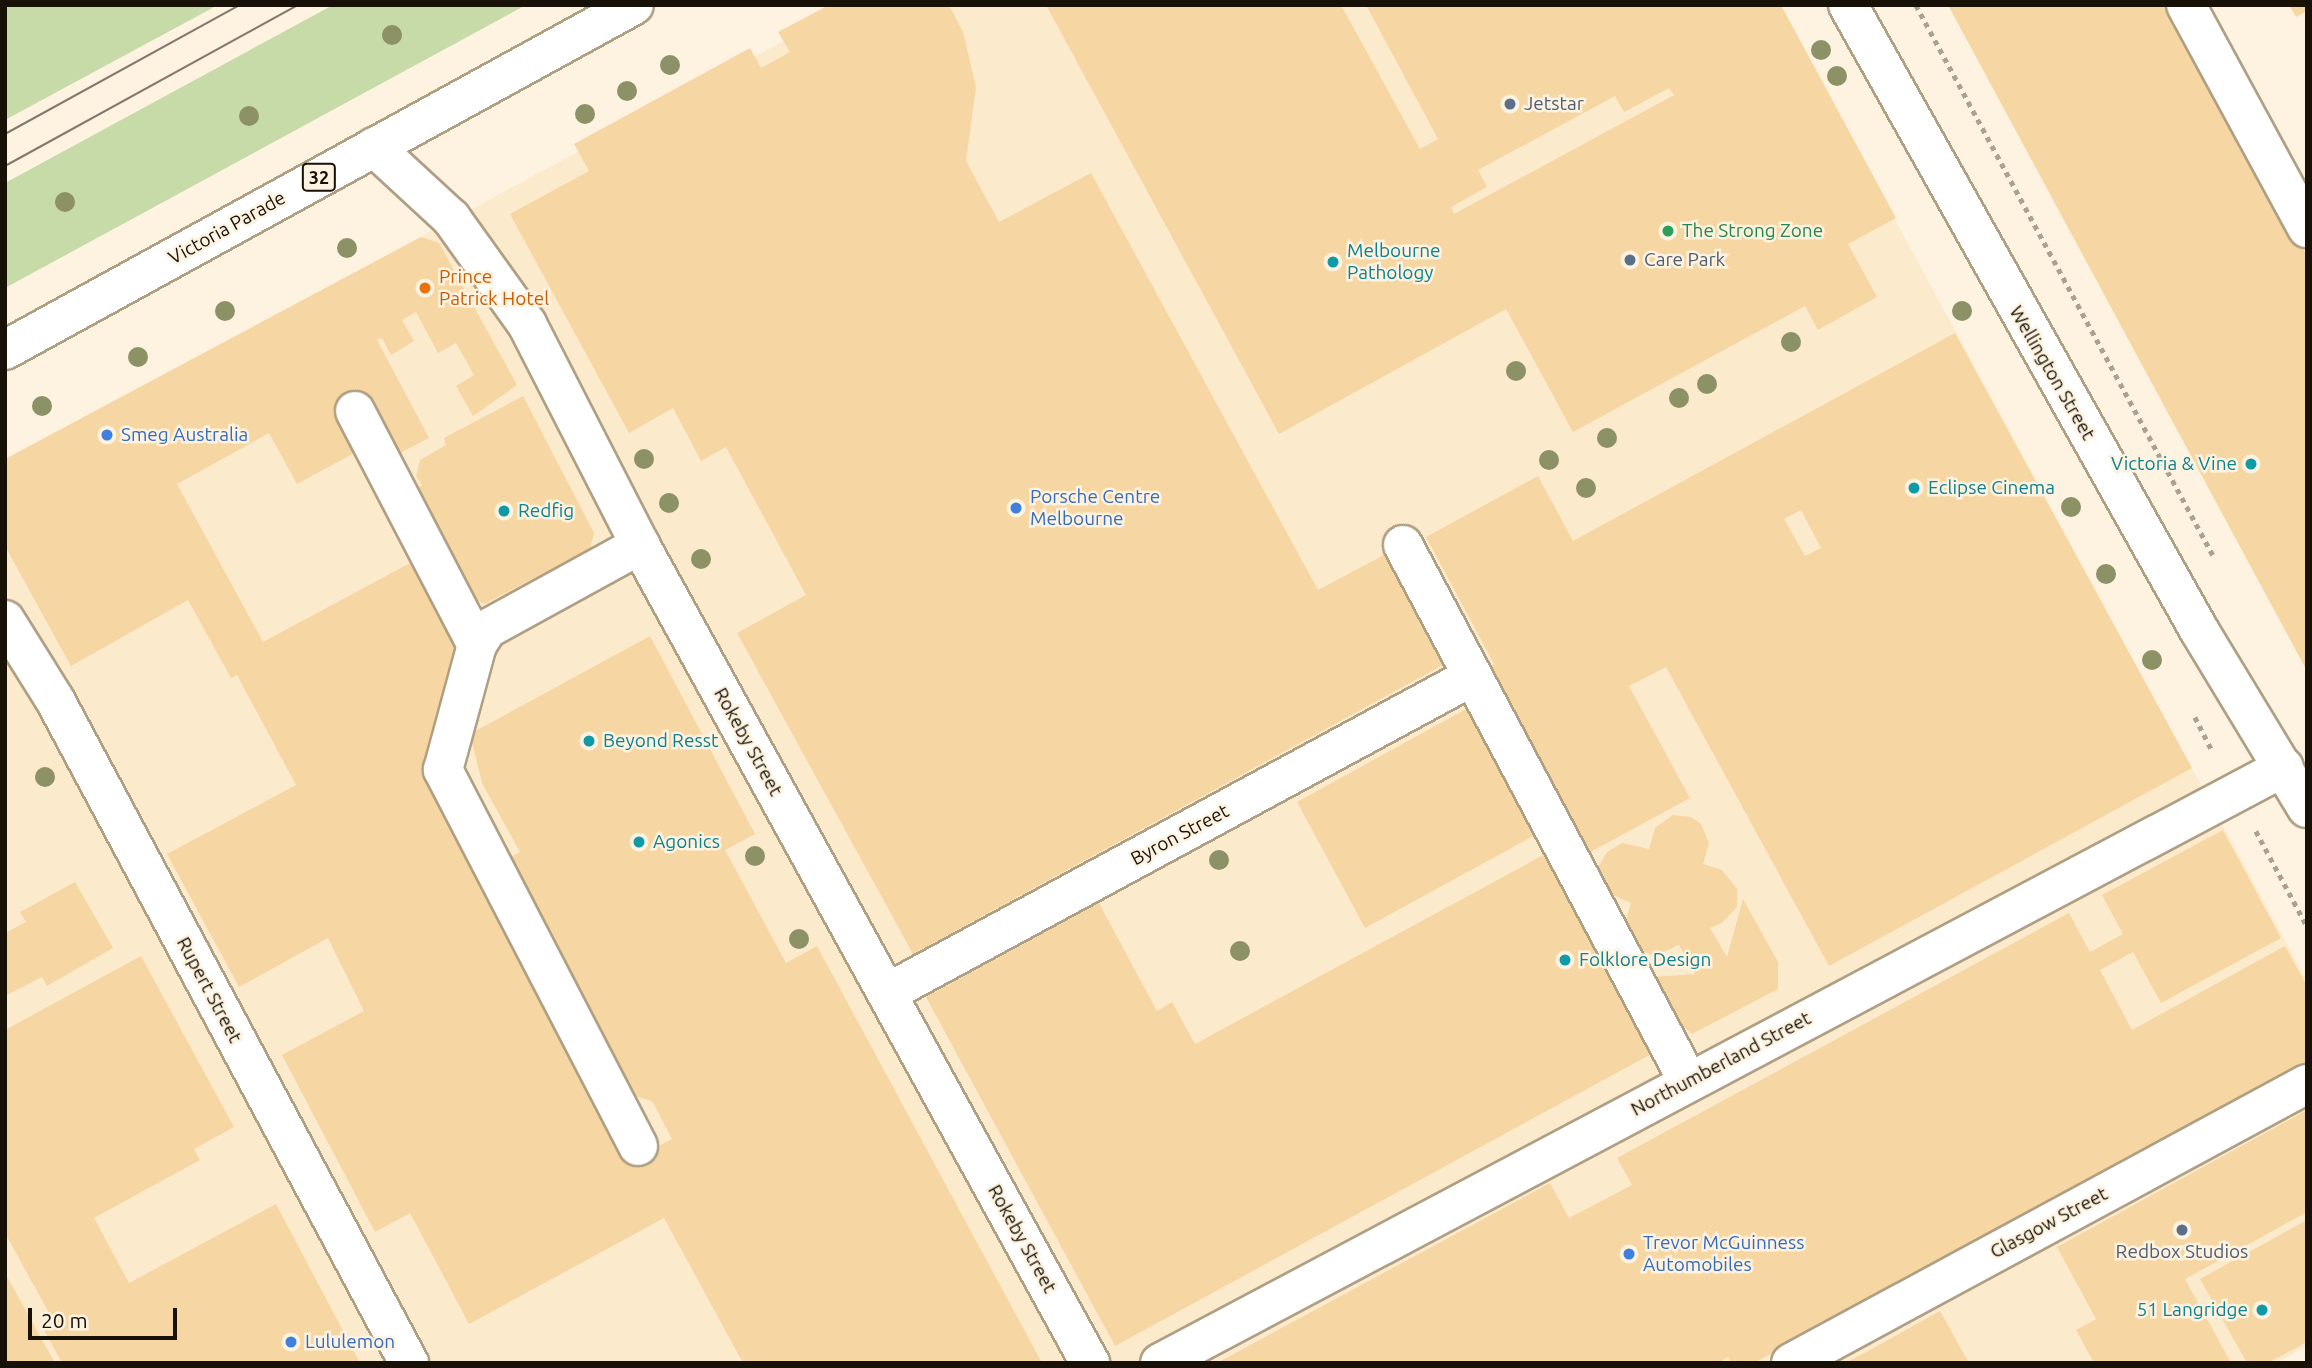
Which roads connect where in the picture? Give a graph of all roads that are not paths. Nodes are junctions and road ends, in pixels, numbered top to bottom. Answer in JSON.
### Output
{"nodes":[{"id":1,"x":634,"y":5,"type":"edge"},
{"id":2,"x":1848,"y":5,"type":"edge"},
{"id":3,"x":2186,"y":5,"type":"edge"},
{"id":4,"x":373,"y":147,"type":"junction"},
{"id":5,"x":2307,"y":228,"type":"edge"},
{"id":6,"x":5,"y":350,"type":"edge"},
{"id":7,"x":355,"y":411,"type":"dead end"},
{"id":8,"x":640,"y":545,"type":"junction"},
{"id":9,"x":1403,"y":545,"type":"dead end"},
{"id":10,"x":5,"y":620,"type":"edge"},
{"id":11,"x":477,"y":645,"type":"junction"},
{"id":12,"x":1473,"y":676,"type":"junction"},
{"id":13,"x":2284,"y":767,"type":"junction"},
{"id":14,"x":2307,"y":808,"type":"edge"},
{"id":15,"x":887,"y":993,"type":"junction"},
{"id":16,"x":1688,"y":1081,"type":"junction"},
{"id":17,"x":2307,"y":1084,"type":"edge"},
{"id":18,"x":638,"y":1146,"type":"dead end"},
{"id":19,"x":409,"y":1363,"type":"edge"},
{"id":20,"x":1090,"y":1363,"type":"edge"},
{"id":21,"x":1160,"y":1363,"type":"edge"},
{"id":22,"x":1791,"y":1363,"type":"edge"}],
"edges":[{"from":1,"to":4,"type":"street","name":"Victoria Parade","number":"32"},
{"from":2,"to":13,"type":"street","name":"Wellington Street"},
{"from":3,"to":5,"type":"street"},
{"from":4,"to":6,"type":"street","name":"Victoria Parade","number":"32"},
{"from":4,"to":8,"type":"street","name":"Rokeby Street"},
{"from":7,"to":11,"type":"street"},
{"from":8,"to":11,"type":"street"},
{"from":8,"to":15,"type":"street","name":"Rokeby Street"},
{"from":9,"to":12,"type":"street"},
{"from":10,"to":19,"type":"street","name":"Rupert Street"},
{"from":11,"to":18,"type":"street"},
{"from":12,"to":15,"type":"street","name":"Byron Street"},
{"from":12,"to":16,"type":"street"},
{"from":13,"to":14,"type":"street","name":"Wellington Street"},
{"from":13,"to":16,"type":"street","name":"Northumberland Street"},
{"from":15,"to":20,"type":"street","name":"Rokeby Street"},
{"from":16,"to":21,"type":"street","name":"Northumberland Street"},
{"from":17,"to":22,"type":"street","name":"Glasgow Street"}]}
